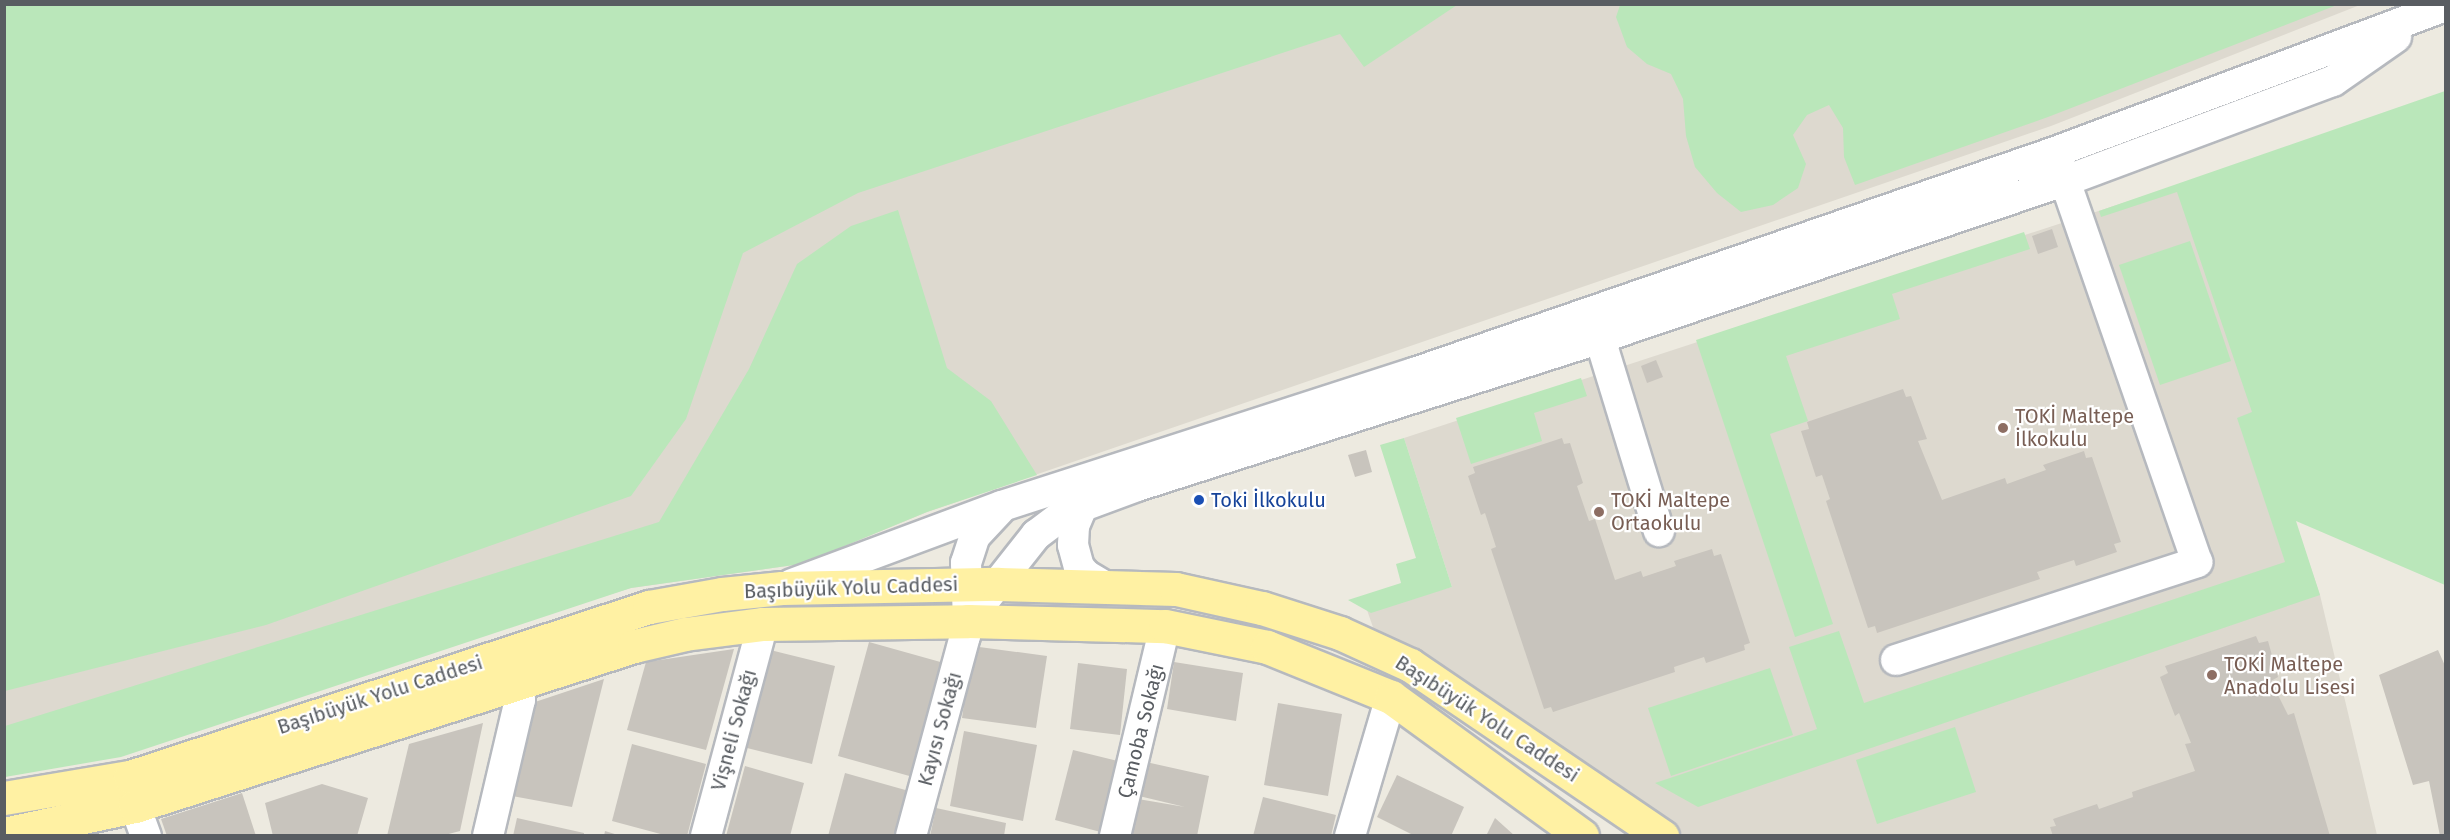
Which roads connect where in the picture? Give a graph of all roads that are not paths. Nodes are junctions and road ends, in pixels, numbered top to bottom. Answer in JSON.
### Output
{"nodes":[{"id":1,"x":2434,"y":11,"type":"edge"},
{"id":2,"x":2055,"y":152,"type":"junction"},
{"id":3,"x":2065,"y":182,"type":"junction"},
{"id":4,"x":1596,"y":324,"type":"junction"},
{"id":5,"x":1002,"y":506,"type":"junction"},
{"id":6,"x":1082,"y":507,"type":"junction"},
{"id":7,"x":1659,"y":531,"type":"dead end"},
{"id":8,"x":965,"y":583,"type":"junction"},
{"id":9,"x":998,"y":584,"type":"junction"},
{"id":10,"x":1106,"y":587,"type":"junction"},
{"id":11,"x":782,"y":588,"type":"junction"},
{"id":12,"x":968,"y":621,"type":"junction"},
{"id":13,"x":763,"y":624,"type":"junction"},
{"id":14,"x":1165,"y":626,"type":"junction"},
{"id":15,"x":1896,"y":660,"type":"dead end"},
{"id":16,"x":516,"y":684,"type":"junction"},
{"id":17,"x":1391,"y":697,"type":"junction"},
{"id":18,"x":4,"y":798,"type":"edge"},
{"id":19,"x":140,"y":821,"type":"edge"},
{"id":20,"x":4,"y":834,"type":"edge"},
{"id":21,"x":488,"y":836,"type":"edge"},
{"id":22,"x":706,"y":836,"type":"edge"},
{"id":23,"x":911,"y":836,"type":"edge"},
{"id":24,"x":1115,"y":836,"type":"edge"},
{"id":25,"x":1350,"y":836,"type":"edge"},
{"id":26,"x":1582,"y":836,"type":"edge"},
{"id":27,"x":1662,"y":836,"type":"edge"}],
"edges":[{"from":1,"to":2,"type":"street"},
{"from":1,"to":3,"type":"street"},
{"from":2,"to":3,"type":"street"},
{"from":2,"to":4,"type":"street"},
{"from":3,"to":4,"type":"street"},
{"from":3,"to":15,"type":"street"},
{"from":4,"to":5,"type":"street"},
{"from":4,"to":6,"type":"street"},
{"from":4,"to":7,"type":"street"},
{"from":5,"to":8,"type":"street"},
{"from":5,"to":11,"type":"street"},
{"from":6,"to":9,"type":"street"},
{"from":6,"to":10,"type":"street"},
{"from":8,"to":9,"type":"main road","name":"Başıbüyük Yolu Caddesi"},
{"from":8,"to":11,"type":"main road","name":"Başıbüyük Yolu Caddesi"},
{"from":8,"to":12,"type":"street"},
{"from":9,"to":10,"type":"main road","name":"Başıbüyük Yolu Caddesi"},
{"from":9,"to":12,"type":"street"},
{"from":10,"to":27,"type":"main road","name":"Başıbüyük Yolu Caddesi"},
{"from":11,"to":18,"type":"main road","name":"Başıbüyük Yolu Caddesi"},
{"from":12,"to":13,"type":"main road","name":"Başıbüyük Yolu Caddesi"},
{"from":12,"to":14,"type":"main road","name":"Başıbüyük Yolu Caddesi"},
{"from":12,"to":23,"type":"street","name":"Kayısı Sokağı"},
{"from":13,"to":16,"type":"main road","name":"Başıbüyük Yolu Caddesi"},
{"from":13,"to":22,"type":"street","name":"Vişneli Sokağı"},
{"from":14,"to":17,"type":"main road","name":"Başıbüyük Yolu Caddesi"},
{"from":14,"to":24,"type":"street","name":"Çamoba Sokağı"},
{"from":16,"to":19,"type":"main road","name":"Başıbüyük Yolu Caddesi"},
{"from":16,"to":21,"type":"street"},
{"from":17,"to":25,"type":"street"},
{"from":17,"to":26,"type":"main road","name":"Başıbüyük Yolu Caddesi"},
{"from":19,"to":20,"type":"main road","name":"Başıbüyük Yolu Caddesi"}]}
